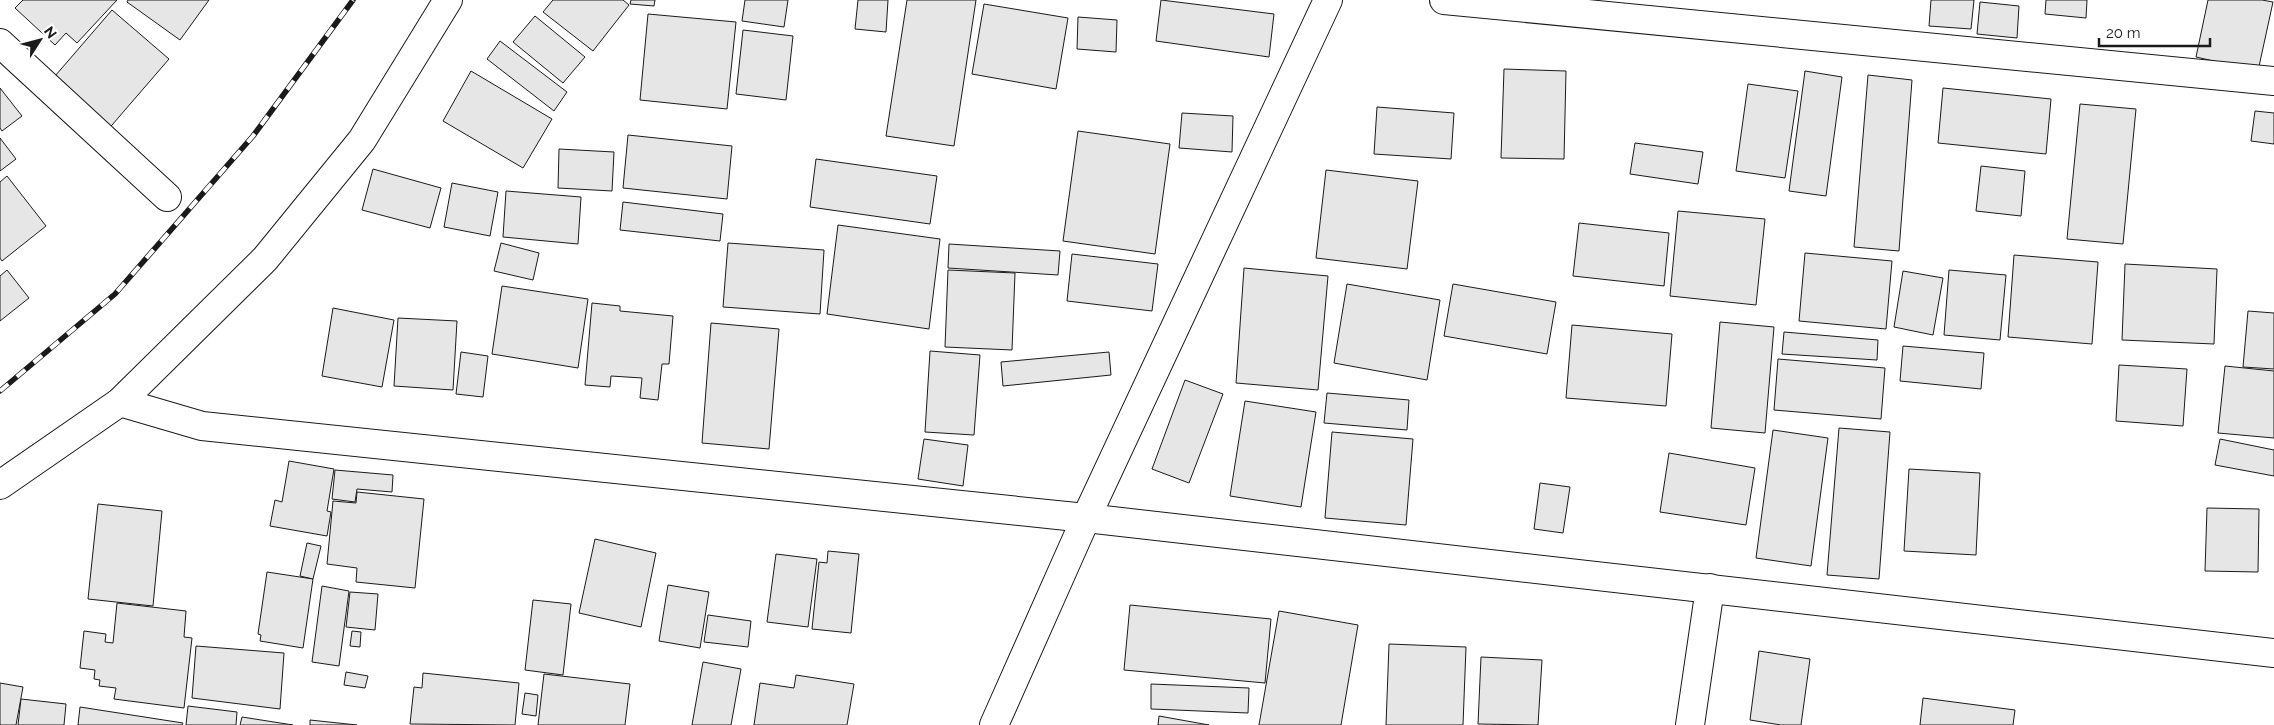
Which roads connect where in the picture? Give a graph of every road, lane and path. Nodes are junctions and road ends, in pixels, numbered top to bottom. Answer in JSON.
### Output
{"nodes":[{"id":1,"x":448,"y":0,"type":"edge"},
{"id":2,"x":1328,"y":0,"type":"edge"},
{"id":3,"x":1444,"y":0,"type":"edge"},
{"id":4,"x":0,"y":43,"type":"edge"},
{"id":5,"x":2274,"y":81,"type":"edge"},
{"id":6,"x":167,"y":197,"type":"dead end"},
{"id":7,"x":120,"y":402,"type":"junction"},
{"id":8,"x":0,"y":485,"type":"edge"},
{"id":9,"x":1086,"y":518,"type":"junction"},
{"id":10,"x":1710,"y":588,"type":"junction"},
{"id":11,"x":2274,"y":653,"type":"edge"},
{"id":12,"x":994,"y":725,"type":"edge"},
{"id":13,"x":1690,"y":725,"type":"edge"}],
"edges":[{"from":1,"to":7,"type":"street"},
{"from":2,"to":9,"type":"street"},
{"from":3,"to":5,"type":"street"},
{"from":4,"to":6,"type":"street"},
{"from":7,"to":8,"type":"street"},
{"from":7,"to":9,"type":"street"},
{"from":9,"to":10,"type":"street"},
{"from":9,"to":12,"type":"street"},
{"from":10,"to":11,"type":"street"},
{"from":10,"to":13,"type":"street"}]}
